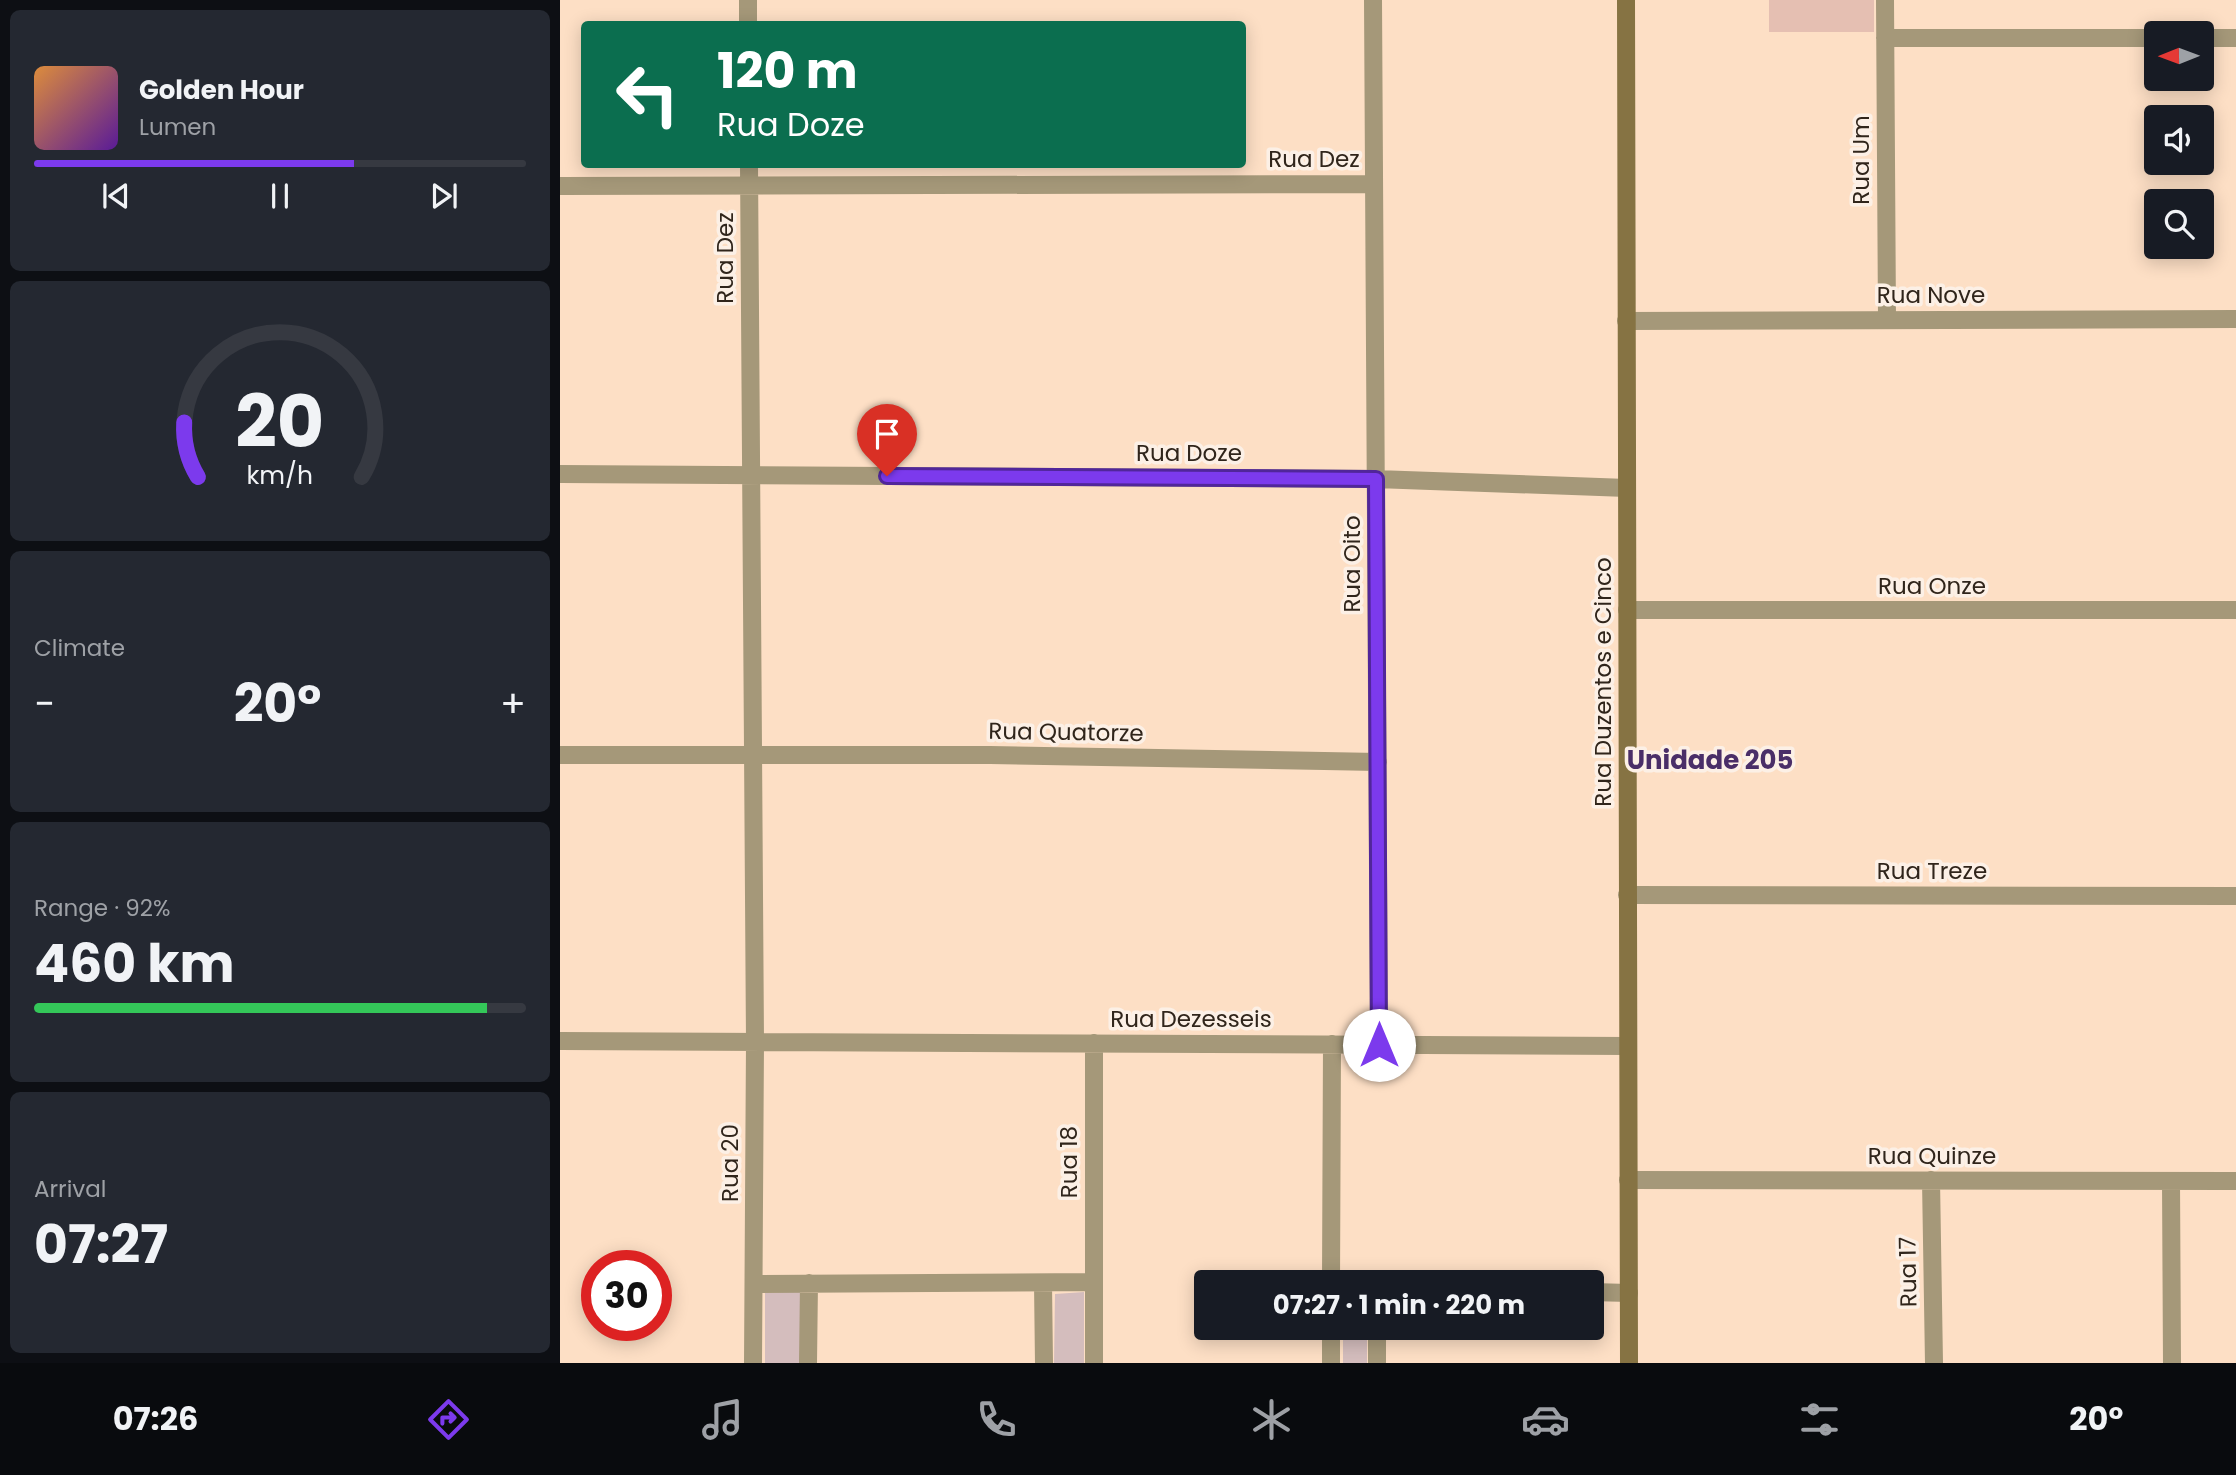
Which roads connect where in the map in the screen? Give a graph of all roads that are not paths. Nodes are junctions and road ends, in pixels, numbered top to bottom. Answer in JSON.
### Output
{"nodes":[{"id":1,"x":748,"y":0,"type":"edge"},
{"id":2,"x":1373,"y":0,"type":"edge"},
{"id":3,"x":1626,"y":0,"type":"edge"},
{"id":4,"x":1885,"y":0,"type":"edge"},
{"id":5,"x":748,"y":21,"type":"edge"},
{"id":6,"x":1885,"y":38,"type":"junction"},
{"id":7,"x":2144,"y":38,"type":"edge"},
{"id":8,"x":2214,"y":38,"type":"edge"},
{"id":9,"x":2236,"y":38,"type":"edge"},
{"id":10,"x":749,"y":168,"type":"edge"},
{"id":11,"x":1374,"y":184,"type":"junction"},
{"id":12,"x":749,"y":185,"type":"junction"},
{"id":13,"x":560,"y":186,"type":"edge"},
{"id":14,"x":2236,"y":319,"type":"edge"},
{"id":15,"x":1887,"y":320,"type":"junction"},
{"id":16,"x":1626,"y":321,"type":"junction"},
{"id":17,"x":560,"y":474,"type":"edge"},
{"id":18,"x":751,"y":475,"type":"junction"},
{"id":19,"x":1376,"y":479,"type":"junction"},
{"id":20,"x":1627,"y":488,"type":"junction"},
{"id":21,"x":1627,"y":610,"type":"junction"},
{"id":22,"x":2236,"y":610,"type":"edge"},
{"id":23,"x":560,"y":755,"type":"edge"},
{"id":24,"x":753,"y":755,"type":"junction"},
{"id":25,"x":1377,"y":762,"type":"junction"},
{"id":26,"x":1627,"y":895,"type":"junction"},
{"id":27,"x":2236,"y":896,"type":"edge"},
{"id":28,"x":560,"y":1041,"type":"edge"},
{"id":29,"x":755,"y":1042,"type":"junction"},
{"id":30,"x":1094,"y":1043,"type":"junction"},
{"id":31,"x":1332,"y":1044,"type":"junction"},
{"id":32,"x":1379,"y":1045,"type":"junction"},
{"id":33,"x":1628,"y":1046,"type":"junction"},
{"id":34,"x":1628,"y":1180,"type":"junction"},
{"id":35,"x":1931,"y":1180,"type":"junction"},
{"id":36,"x":2171,"y":1181,"type":"junction"},
{"id":37,"x":2236,"y":1181,"type":"edge"},
{"id":38,"x":1331,"y":1270,"type":"edge"},
{"id":39,"x":1094,"y":1282,"type":"junction"},
{"id":40,"x":808,"y":1283,"type":"junction"},
{"id":41,"x":1044,"y":1283,"type":"junction"},
{"id":42,"x":754,"y":1284,"type":"junction"},
{"id":43,"x":1604,"y":1292,"type":"edge"},
{"id":44,"x":1629,"y":1293,"type":"junction"},
{"id":45,"x":1331,"y":1340,"type":"edge"},
{"id":46,"x":1377,"y":1340,"type":"edge"},
{"id":47,"x":753,"y":1363,"type":"edge"},
{"id":48,"x":808,"y":1363,"type":"edge"},
{"id":49,"x":1044,"y":1363,"type":"edge"},
{"id":50,"x":1094,"y":1363,"type":"edge"},
{"id":51,"x":1331,"y":1363,"type":"edge"},
{"id":52,"x":1377,"y":1363,"type":"edge"},
{"id":53,"x":1629,"y":1363,"type":"edge"},
{"id":54,"x":1934,"y":1363,"type":"edge"},
{"id":55,"x":2172,"y":1363,"type":"edge"}],
"edges":[{"from":1,"to":5,"type":"street"},
{"from":2,"to":11,"type":"street","name":"Rua Oito"},
{"from":3,"to":16,"type":"street","name":"Rua Duzentos e Cinco"},
{"from":4,"to":6,"type":"street","name":"Rua Um"},
{"from":6,"to":7,"type":"street"},
{"from":6,"to":15,"type":"street","name":"Rua Um"},
{"from":8,"to":9,"type":"street"},
{"from":10,"to":12,"type":"street","name":"Rua Dez"},
{"from":11,"to":12,"type":"street","name":"Rua Dez"},
{"from":11,"to":19,"type":"street","name":"Rua Oito"},
{"from":12,"to":13,"type":"street","name":"Rua Dez"},
{"from":12,"to":18,"type":"street","name":"Rua Dez"},
{"from":14,"to":15,"type":"street","name":"Rua Nove"},
{"from":15,"to":16,"type":"street","name":"Rua Nove"},
{"from":16,"to":20,"type":"street","name":"Rua Duzentos e Cinco"},
{"from":17,"to":18,"type":"street","name":"Rua Doze"},
{"from":18,"to":19,"type":"street","name":"Rua Doze"},
{"from":18,"to":24,"type":"street"},
{"from":19,"to":20,"type":"street","name":"Rua Doze"},
{"from":19,"to":25,"type":"street","name":"Rua Oito"},
{"from":20,"to":21,"type":"street","name":"Rua Duzentos e Cinco"},
{"from":21,"to":22,"type":"street","name":"Rua Onze"},
{"from":21,"to":26,"type":"street","name":"Rua Duzentos e Cinco"},
{"from":23,"to":24,"type":"street","name":"Rua Quatorze"},
{"from":24,"to":25,"type":"street","name":"Rua Quatorze"},
{"from":24,"to":29,"type":"street"},
{"from":25,"to":32,"type":"street","name":"Rua Oito"},
{"from":26,"to":27,"type":"street","name":"Rua Treze"},
{"from":26,"to":33,"type":"street","name":"Rua Duzentos e Cinco"},
{"from":28,"to":29,"type":"street","name":"Rua Dezesseis"},
{"from":29,"to":30,"type":"street","name":"Rua Dezesseis"},
{"from":29,"to":42,"type":"street","name":"Rua 20"},
{"from":30,"to":31,"type":"street","name":"Rua Dezesseis"},
{"from":30,"to":39,"type":"street","name":"Rua 18"},
{"from":31,"to":32,"type":"street","name":"Rua Dezesseis"},
{"from":31,"to":38,"type":"street"},
{"from":32,"to":33,"type":"street","name":"Rua Dezesseis"},
{"from":33,"to":34,"type":"street","name":"Rua Duzentos e Cinco"},
{"from":34,"to":35,"type":"street","name":"Rua Quinze"},
{"from":34,"to":44,"type":"street","name":"Rua Duzentos e Cinco"},
{"from":35,"to":36,"type":"street","name":"Rua Quinze"},
{"from":35,"to":54,"type":"street","name":"Rua 17"},
{"from":36,"to":37,"type":"street","name":"Rua Quinze"},
{"from":36,"to":55,"type":"street"},
{"from":39,"to":41,"type":"street"},
{"from":39,"to":50,"type":"street","name":"Rua 18"},
{"from":40,"to":41,"type":"street"},
{"from":40,"to":42,"type":"street"},
{"from":40,"to":48,"type":"street"},
{"from":41,"to":49,"type":"street"},
{"from":42,"to":47,"type":"street","name":"Rua 20"},
{"from":43,"to":44,"type":"street"},
{"from":44,"to":53,"type":"street","name":"Rua Duzentos e Cinco"},
{"from":45,"to":51,"type":"street"},
{"from":46,"to":52,"type":"street"}]}
